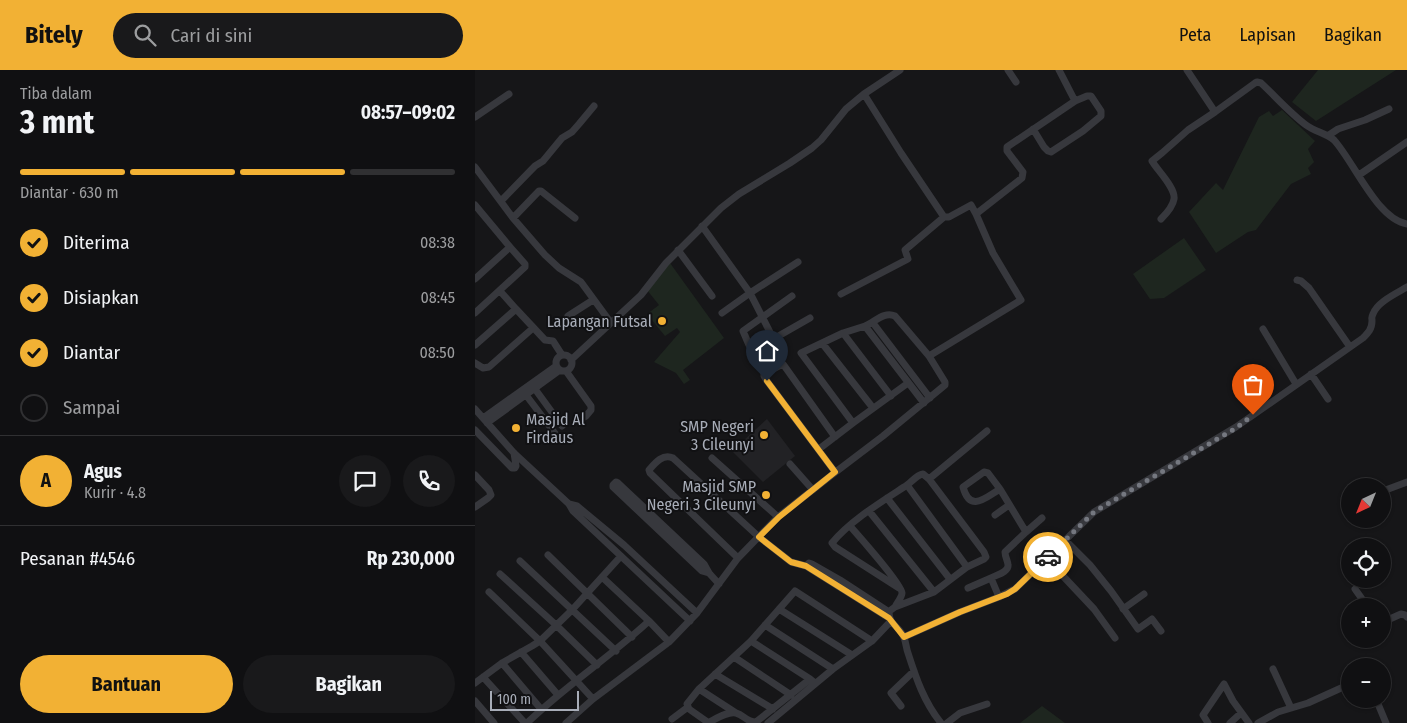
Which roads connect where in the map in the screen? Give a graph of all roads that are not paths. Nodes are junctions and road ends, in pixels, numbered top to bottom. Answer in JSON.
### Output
{"nodes":[{"id":1,"x":900,"y":70,"type":"edge"},
{"id":2,"x":1008,"y":70,"type":"edge"},
{"id":3,"x":1059,"y":70,"type":"edge"},
{"id":4,"x":1187,"y":70,"type":"edge"},
{"id":5,"x":1016,"y":82,"type":"dead end"},
{"id":6,"x":509,"y":94,"type":"dead end"},
{"id":7,"x":864,"y":94,"type":"junction"},
{"id":8,"x":1075,"y":101,"type":"junction"},
{"id":9,"x":594,"y":106,"type":"dead end"},
{"id":10,"x":1389,"y":109,"type":"dead end"},
{"id":11,"x":1215,"y":112,"type":"junction"},
{"id":12,"x":475,"y":117,"type":"edge"},
{"id":13,"x":1033,"y":129,"type":"junction"},
{"id":14,"x":1329,"y":135,"type":"junction"},
{"id":15,"x":1407,"y":142,"type":"edge"},
{"id":16,"x":475,"y":167,"type":"edge"},
{"id":17,"x":1359,"y":175,"type":"junction"},
{"id":18,"x":501,"y":201,"type":"junction"},
{"id":19,"x":475,"y":205,"type":"edge"},
{"id":20,"x":976,"y":214,"type":"junction"},
{"id":21,"x":944,"y":217,"type":"junction"},
{"id":22,"x":513,"y":218,"type":"junction"},
{"id":23,"x":575,"y":218,"type":"dead end"},
{"id":24,"x":1161,"y":219,"type":"dead end"},
{"id":25,"x":1407,"y":224,"type":"edge"},
{"id":26,"x":702,"y":226,"type":"junction"},
{"id":27,"x":510,"y":247,"type":"junction"},
{"id":28,"x":678,"y":250,"type":"junction"},
{"id":29,"x":798,"y":262,"type":"dead end"},
{"id":30,"x":475,"y":279,"type":"edge"},
{"id":31,"x":1297,"y":280,"type":"dead end"},
{"id":32,"x":1407,"y":287,"type":"edge"},
{"id":33,"x":500,"y":291,"type":"junction"},
{"id":34,"x":750,"y":293,"type":"junction"},
{"id":35,"x":841,"y":294,"type":"dead end"},
{"id":36,"x":712,"y":296,"type":"dead end"},
{"id":37,"x":792,"y":296,"type":"dead end"},
{"id":38,"x":593,"y":300,"type":"junction"},
{"id":39,"x":516,"y":309,"type":"junction"},
{"id":40,"x":722,"y":312,"type":"dead end"},
{"id":41,"x":475,"y":313,"type":"edge"},
{"id":42,"x":567,"y":316,"type":"dead end"},
{"id":43,"x":762,"y":317,"type":"junction"},
{"id":44,"x":810,"y":318,"type":"dead end"},
{"id":45,"x":611,"y":323,"type":"junction"},
{"id":46,"x":873,"y":323,"type":"junction"},
{"id":47,"x":865,"y":326,"type":"junction"},
{"id":48,"x":533,"y":328,"type":"junction"},
{"id":49,"x":1263,"y":329,"type":"dead end"},
{"id":50,"x":843,"y":333,"type":"junction"},
{"id":51,"x":822,"y":343,"type":"junction"},
{"id":52,"x":475,"y":345,"type":"edge"},
{"id":53,"x":749,"y":345,"type":"dead end"},
{"id":54,"x":1350,"y":347,"type":"junction"},
{"id":55,"x":562,"y":355,"type":"junction"},
{"id":56,"x":929,"y":356,"type":"junction"},
{"id":57,"x":571,"y":360,"type":"junction"},
{"id":58,"x":475,"y":363,"type":"edge"},
{"id":59,"x":561,"y":369,"type":"junction"},
{"id":60,"x":1311,"y":374,"type":"junction"},
{"id":61,"x":908,"y":383,"type":"junction"},
{"id":62,"x":1296,"y":384,"type":"junction"},
{"id":63,"x":535,"y":389,"type":"junction"},
{"id":64,"x":526,"y":395,"type":"junction"},
{"id":65,"x":891,"y":396,"type":"junction"},
{"id":66,"x":931,"y":398,"type":"junction"},
{"id":67,"x":1328,"y":399,"type":"dead end"},
{"id":68,"x":924,"y":403,"type":"junction"},
{"id":69,"x":873,"y":408,"type":"junction"},
{"id":70,"x":475,"y":409,"type":"edge"},
{"id":71,"x":578,"y":420,"type":"dead end"},
{"id":72,"x":485,"y":421,"type":"junction"},
{"id":73,"x":853,"y":423,"type":"junction"},
{"id":74,"x":562,"y":426,"type":"dead end"},
{"id":75,"x":475,"y":430,"type":"edge"},
{"id":76,"x":987,"y":432,"type":"dead end"},
{"id":77,"x":557,"y":436,"type":"dead end"},
{"id":78,"x":835,"y":437,"type":"junction"},
{"id":79,"x":819,"y":449,"type":"junction"},
{"id":80,"x":514,"y":452,"type":"junction"},
{"id":81,"x":712,"y":458,"type":"dead end"},
{"id":82,"x":790,"y":464,"type":"dead end"},
{"id":83,"x":835,"y":472,"type":"junction"},
{"id":84,"x":475,"y":475,"type":"edge"},
{"id":85,"x":929,"y":479,"type":"junction"},
{"id":86,"x":1407,"y":482,"type":"edge"},
{"id":87,"x":907,"y":485,"type":"junction"},
{"id":88,"x":1391,"y":488,"type":"edge"},
{"id":89,"x":1000,"y":489,"type":"junction"},
{"id":90,"x":813,"y":490,"type":"junction"},
{"id":91,"x":887,"y":498,"type":"junction"},
{"id":92,"x":569,"y":504,"type":"junction"},
{"id":93,"x":1009,"y":504,"type":"junction"},
{"id":94,"x":475,"y":507,"type":"edge"},
{"id":95,"x":869,"y":511,"type":"junction"},
{"id":96,"x":995,"y":515,"type":"dead end"},
{"id":97,"x":779,"y":517,"type":"junction"},
{"id":98,"x":1042,"y":518,"type":"dead end"},
{"id":99,"x":850,"y":526,"type":"junction"},
{"id":100,"x":1027,"y":532,"type":"junction"},
{"id":101,"x":759,"y":537,"type":"junction"},
{"id":102,"x":1065,"y":540,"type":"junction"},
{"id":103,"x":547,"y":555,"type":"dead end"},
{"id":104,"x":621,"y":556,"type":"junction"},
{"id":105,"x":738,"y":558,"type":"junction"},
{"id":106,"x":1047,"y":558,"type":"junction"},
{"id":107,"x":520,"y":561,"type":"dead end"},
{"id":108,"x":967,"y":567,"type":"junction"},
{"id":109,"x":709,"y":573,"type":"junction"},
{"id":110,"x":500,"y":574,"type":"dead end"},
{"id":111,"x":602,"y":577,"type":"junction"},
{"id":112,"x":991,"y":578,"type":"junction"},
{"id":113,"x":950,"y":579,"type":"junction"},
{"id":114,"x":719,"y":584,"type":"junction"},
{"id":115,"x":899,"y":588,"type":"junction"},
{"id":116,"x":968,"y":588,"type":"dead end"},
{"id":117,"x":1355,"y":589,"type":"dead end"},
{"id":118,"x":489,"y":592,"type":"dead end"},
{"id":119,"x":933,"y":592,"type":"junction"},
{"id":120,"x":587,"y":594,"type":"junction"},
{"id":121,"x":1144,"y":594,"type":"dead end"},
{"id":122,"x":999,"y":598,"type":"junction"},
{"id":123,"x":1361,"y":598,"type":"edge"},
{"id":124,"x":895,"y":607,"type":"junction"},
{"id":125,"x":779,"y":609,"type":"junction"},
{"id":126,"x":1123,"y":609,"type":"junction"},
{"id":127,"x":572,"y":610,"type":"junction"},
{"id":128,"x":697,"y":613,"type":"junction"},
{"id":129,"x":888,"y":617,"type":"junction"},
{"id":130,"x":1407,"y":617,"type":"edge"},
{"id":131,"x":1391,"y":618,"type":"edge"},
{"id":132,"x":649,"y":621,"type":"junction"},
{"id":133,"x":690,"y":621,"type":"junction"},
{"id":134,"x":556,"y":625,"type":"junction"},
{"id":135,"x":765,"y":625,"type":"junction"},
{"id":136,"x":1161,"y":632,"type":"dead end"},
{"id":137,"x":632,"y":637,"type":"junction"},
{"id":138,"x":904,"y":637,"type":"junction"},
{"id":139,"x":1115,"y":638,"type":"dead end"},
{"id":140,"x":872,"y":640,"type":"junction"},
{"id":141,"x":540,"y":641,"type":"junction"},
{"id":142,"x":751,"y":641,"type":"junction"},
{"id":143,"x":669,"y":642,"type":"junction"},
{"id":144,"x":616,"y":650,"type":"junction"},
{"id":145,"x":521,"y":652,"type":"junction"},
{"id":146,"x":852,"y":655,"type":"junction"},
{"id":147,"x":734,"y":657,"type":"junction"},
{"id":148,"x":502,"y":663,"type":"junction"},
{"id":149,"x":597,"y":665,"type":"junction"},
{"id":150,"x":833,"y":669,"type":"junction"},
{"id":151,"x":1273,"y":669,"type":"dead end"},
{"id":152,"x":914,"y":670,"type":"junction"},
{"id":153,"x":715,"y":674,"type":"junction"},
{"id":154,"x":483,"y":676,"type":"junction"},
{"id":155,"x":576,"y":680,"type":"junction"},
{"id":156,"x":813,"y":681,"type":"junction"},
{"id":157,"x":475,"y":683,"type":"edge"},
{"id":158,"x":1341,"y":688,"type":"edge"},
{"id":159,"x":699,"y":689,"type":"junction"},
{"id":160,"x":558,"y":695,"type":"junction"},
{"id":161,"x":791,"y":695,"type":"junction"},
{"id":162,"x":593,"y":699,"type":"junction"},
{"id":163,"x":475,"y":701,"type":"edge"},
{"id":164,"x":987,"y":704,"type":"dead end"},
{"id":165,"x":901,"y":706,"type":"dead end"},
{"id":166,"x":688,"y":707,"type":"junction"},
{"id":167,"x":1291,"y":708,"type":"junction"},
{"id":168,"x":1380,"y":708,"type":"edge"},
{"id":169,"x":541,"y":709,"type":"junction"},
{"id":170,"x":773,"y":709,"type":"junction"},
{"id":171,"x":737,"y":713,"type":"junction"},
{"id":172,"x":1241,"y":713,"type":"junction"},
{"id":173,"x":672,"y":719,"type":"dead end"},
{"id":174,"x":494,"y":723,"type":"edge"},
{"id":175,"x":526,"y":723,"type":"edge"},
{"id":176,"x":566,"y":723,"type":"edge"},
{"id":177,"x":708,"y":723,"type":"edge"},
{"id":178,"x":767,"y":723,"type":"edge"},
{"id":179,"x":941,"y":723,"type":"edge"},
{"id":180,"x":947,"y":723,"type":"edge"},
{"id":181,"x":1208,"y":723,"type":"edge"},
{"id":182,"x":1230,"y":723,"type":"edge"},
{"id":183,"x":1249,"y":723,"type":"edge"},
{"id":184,"x":1258,"y":723,"type":"edge"},
{"id":185,"x":1386,"y":723,"type":"edge"}],
"edges":[{"from":1,"to":7,"type":"street"},
{"from":2,"to":5,"type":"street"},
{"from":3,"to":8,"type":"street"},
{"from":4,"to":11,"type":"street"},
{"from":6,"to":12,"type":"street"},
{"from":7,"to":21,"type":"street"},
{"from":7,"to":26,"type":"street"},
{"from":8,"to":13,"type":"street"},
{"from":8,"to":13,"type":"street"},
{"from":9,"to":18,"type":"street"},
{"from":10,"to":14,"type":"street"},
{"from":11,"to":14,"type":"street"},
{"from":11,"to":24,"type":"street"},
{"from":13,"to":20,"type":"street"},
{"from":14,"to":17,"type":"street"},
{"from":15,"to":17,"type":"street"},
{"from":16,"to":18,"type":"street"},
{"from":17,"to":25,"type":"street"},
{"from":18,"to":22,"type":"street"},
{"from":19,"to":27,"type":"street"},
{"from":20,"to":21,"type":"street"},
{"from":20,"to":56,"type":"street"},
{"from":21,"to":35,"type":"street"},
{"from":22,"to":23,"type":"street"},
{"from":22,"to":38,"type":"street"},
{"from":26,"to":28,"type":"street"},
{"from":26,"to":34,"type":"street"},
{"from":27,"to":30,"type":"street"},
{"from":27,"to":33,"type":"street"},
{"from":28,"to":36,"type":"street"},
{"from":28,"to":45,"type":"street"},
{"from":29,"to":34,"type":"street"},
{"from":31,"to":54,"type":"street"},
{"from":32,"to":54,"type":"street"},
{"from":33,"to":39,"type":"street"},
{"from":33,"to":41,"type":"street"},
{"from":34,"to":40,"type":"street"},
{"from":34,"to":43,"type":"street"},
{"from":37,"to":43,"type":"street"},
{"from":38,"to":42,"type":"street"},
{"from":38,"to":45,"type":"street"},
{"from":39,"to":48,"type":"street"},
{"from":39,"to":52,"type":"street"},
{"from":43,"to":44,"type":"street"},
{"from":43,"to":53,"type":"street"},
{"from":45,"to":57,"type":"street"},
{"from":46,"to":47,"type":"street"},
{"from":46,"to":56,"type":"street"},
{"from":46,"to":66,"type":"street"},
{"from":47,"to":50,"type":"street"},
{"from":47,"to":61,"type":"street"},
{"from":48,"to":55,"type":"street"},
{"from":48,"to":58,"type":"street"},
{"from":49,"to":62,"type":"street"},
{"from":50,"to":51,"type":"street"},
{"from":50,"to":65,"type":"street"},
{"from":51,"to":69,"type":"street"},
{"from":51,"to":73,"type":"street"},
{"from":54,"to":60,"type":"street"},
{"from":55,"to":57,"type":"street"},
{"from":55,"to":59,"type":"street"},
{"from":56,"to":66,"type":"street"},
{"from":57,"to":59,"type":"street"},
{"from":59,"to":63,"type":"street"},
{"from":59,"to":71,"type":"street"},
{"from":59,"to":72,"type":"street"},
{"from":60,"to":62,"type":"street"},
{"from":60,"to":67,"type":"street"},
{"from":61,"to":65,"type":"street"},
{"from":61,"to":68,"type":"street"},
{"from":62,"to":102,"type":"street"},
{"from":63,"to":64,"type":"street"},
{"from":63,"to":74,"type":"street"},
{"from":64,"to":72,"type":"street"},
{"from":64,"to":77,"type":"street"},
{"from":65,"to":69,"type":"street"},
{"from":66,"to":68,"type":"street"},
{"from":68,"to":83,"type":"street"},
{"from":69,"to":73,"type":"street"},
{"from":70,"to":72,"type":"street"},
{"from":72,"to":80,"type":"street"},
{"from":73,"to":78,"type":"street"},
{"from":75,"to":80,"type":"street"},
{"from":76,"to":85,"type":"street"},
{"from":78,"to":79,"type":"street"},
{"from":78,"to":79,"type":"street"},
{"from":79,"to":83,"type":"street"},
{"from":80,"to":92,"type":"street"},
{"from":81,"to":97,"type":"street"},
{"from":82,"to":90,"type":"street"},
{"from":83,"to":90,"type":"street"},
{"from":84,"to":94,"type":"street"},
{"from":85,"to":87,"type":"street"},
{"from":85,"to":108,"type":"street"},
{"from":86,"to":88,"type":"street"},
{"from":87,"to":91,"type":"street"},
{"from":87,"to":108,"type":"street"},
{"from":89,"to":89,"type":"street"},
{"from":89,"to":93,"type":"street"},
{"from":90,"to":97,"type":"street"},
{"from":91,"to":95,"type":"street"},
{"from":91,"to":113,"type":"street"},
{"from":92,"to":104,"type":"street"},
{"from":92,"to":128,"type":"street"},
{"from":93,"to":96,"type":"street"},
{"from":93,"to":100,"type":"street"},
{"from":95,"to":99,"type":"street"},
{"from":95,"to":119,"type":"street"},
{"from":97,"to":101,"type":"street"},
{"from":98,"to":100,"type":"street"},
{"from":99,"to":115,"type":"street"},
{"from":99,"to":115,"type":"street"},
{"from":100,"to":112,"type":"street"},
{"from":101,"to":105,"type":"street"},
{"from":101,"to":105,"type":"street"},
{"from":101,"to":129,"type":"street"},
{"from":102,"to":106,"type":"street"},
{"from":102,"to":126,"type":"street"},
{"from":103,"to":120,"type":"street"},
{"from":104,"to":111,"type":"street"},
{"from":104,"to":133,"type":"street"},
{"from":105,"to":114,"type":"street"},
{"from":106,"to":122,"type":"street"},
{"from":106,"to":139,"type":"street"},
{"from":107,"to":127,"type":"street"},
{"from":108,"to":113,"type":"street"},
{"from":109,"to":109,"type":"street"},
{"from":109,"to":114,"type":"street"},
{"from":110,"to":134,"type":"street"},
{"from":111,"to":120,"type":"street"},
{"from":111,"to":132,"type":"street"},
{"from":112,"to":116,"type":"street"},
{"from":112,"to":122,"type":"street"},
{"from":113,"to":119,"type":"street"},
{"from":114,"to":128,"type":"street"},
{"from":115,"to":124,"type":"street"},
{"from":117,"to":123,"type":"street"},
{"from":118,"to":141,"type":"street"},
{"from":119,"to":124,"type":"street"},
{"from":120,"to":127,"type":"street"},
{"from":120,"to":137,"type":"street"},
{"from":121,"to":126,"type":"street"},
{"from":122,"to":138,"type":"street"},
{"from":124,"to":129,"type":"street"},
{"from":125,"to":135,"type":"street"},
{"from":125,"to":140,"type":"street"},
{"from":125,"to":146,"type":"street"},
{"from":126,"to":136,"type":"street"},
{"from":127,"to":134,"type":"street"},
{"from":127,"to":144,"type":"street"},
{"from":128,"to":133,"type":"street"},
{"from":129,"to":138,"type":"street"},
{"from":129,"to":140,"type":"street"},
{"from":130,"to":131,"type":"street"},
{"from":132,"to":137,"type":"street"},
{"from":132,"to":143,"type":"street"},
{"from":133,"to":143,"type":"street"},
{"from":134,"to":141,"type":"street"},
{"from":134,"to":149,"type":"street"},
{"from":135,"to":142,"type":"street"},
{"from":135,"to":150,"type":"street"},
{"from":137,"to":144,"type":"street"},
{"from":138,"to":152,"type":"street"},
{"from":140,"to":146,"type":"street"},
{"from":141,"to":145,"type":"street"},
{"from":141,"to":155,"type":"street"},
{"from":142,"to":147,"type":"street"},
{"from":142,"to":156,"type":"street"},
{"from":143,"to":162,"type":"street"},
{"from":144,"to":149,"type":"street"},
{"from":145,"to":148,"type":"street"},
{"from":145,"to":160,"type":"street"},
{"from":146,"to":150,"type":"street"},
{"from":147,"to":153,"type":"street"},
{"from":147,"to":161,"type":"street"},
{"from":148,"to":154,"type":"street"},
{"from":148,"to":169,"type":"street"},
{"from":149,"to":155,"type":"street"},
{"from":150,"to":156,"type":"street"},
{"from":151,"to":167,"type":"street"},
{"from":152,"to":165,"type":"street"},
{"from":152,"to":179,"type":"street"},
{"from":153,"to":159,"type":"street"},
{"from":153,"to":170,"type":"street"},
{"from":154,"to":157,"type":"street"},
{"from":154,"to":175,"type":"street"},
{"from":155,"to":160,"type":"street"},
{"from":155,"to":162,"type":"street"},
{"from":156,"to":161,"type":"street"},
{"from":156,"to":178,"type":"street"},
{"from":158,"to":167,"type":"street"},
{"from":159,"to":166,"type":"street"},
{"from":159,"to":171,"type":"street"},
{"from":160,"to":169,"type":"street"},
{"from":161,"to":170,"type":"street"},
{"from":162,"to":176,"type":"street"},
{"from":163,"to":174,"type":"street"},
{"from":164,"to":180,"type":"street"},
{"from":166,"to":173,"type":"street"},
{"from":166,"to":177,"type":"street"},
{"from":167,"to":184,"type":"street"},
{"from":168,"to":185,"type":"street"},
{"from":169,"to":175,"type":"street"},
{"from":170,"to":171,"type":"street"},
{"from":171,"to":177,"type":"street"},
{"from":172,"to":181,"type":"street"},
{"from":172,"to":182,"type":"street"},
{"from":172,"to":183,"type":"street"}]}
